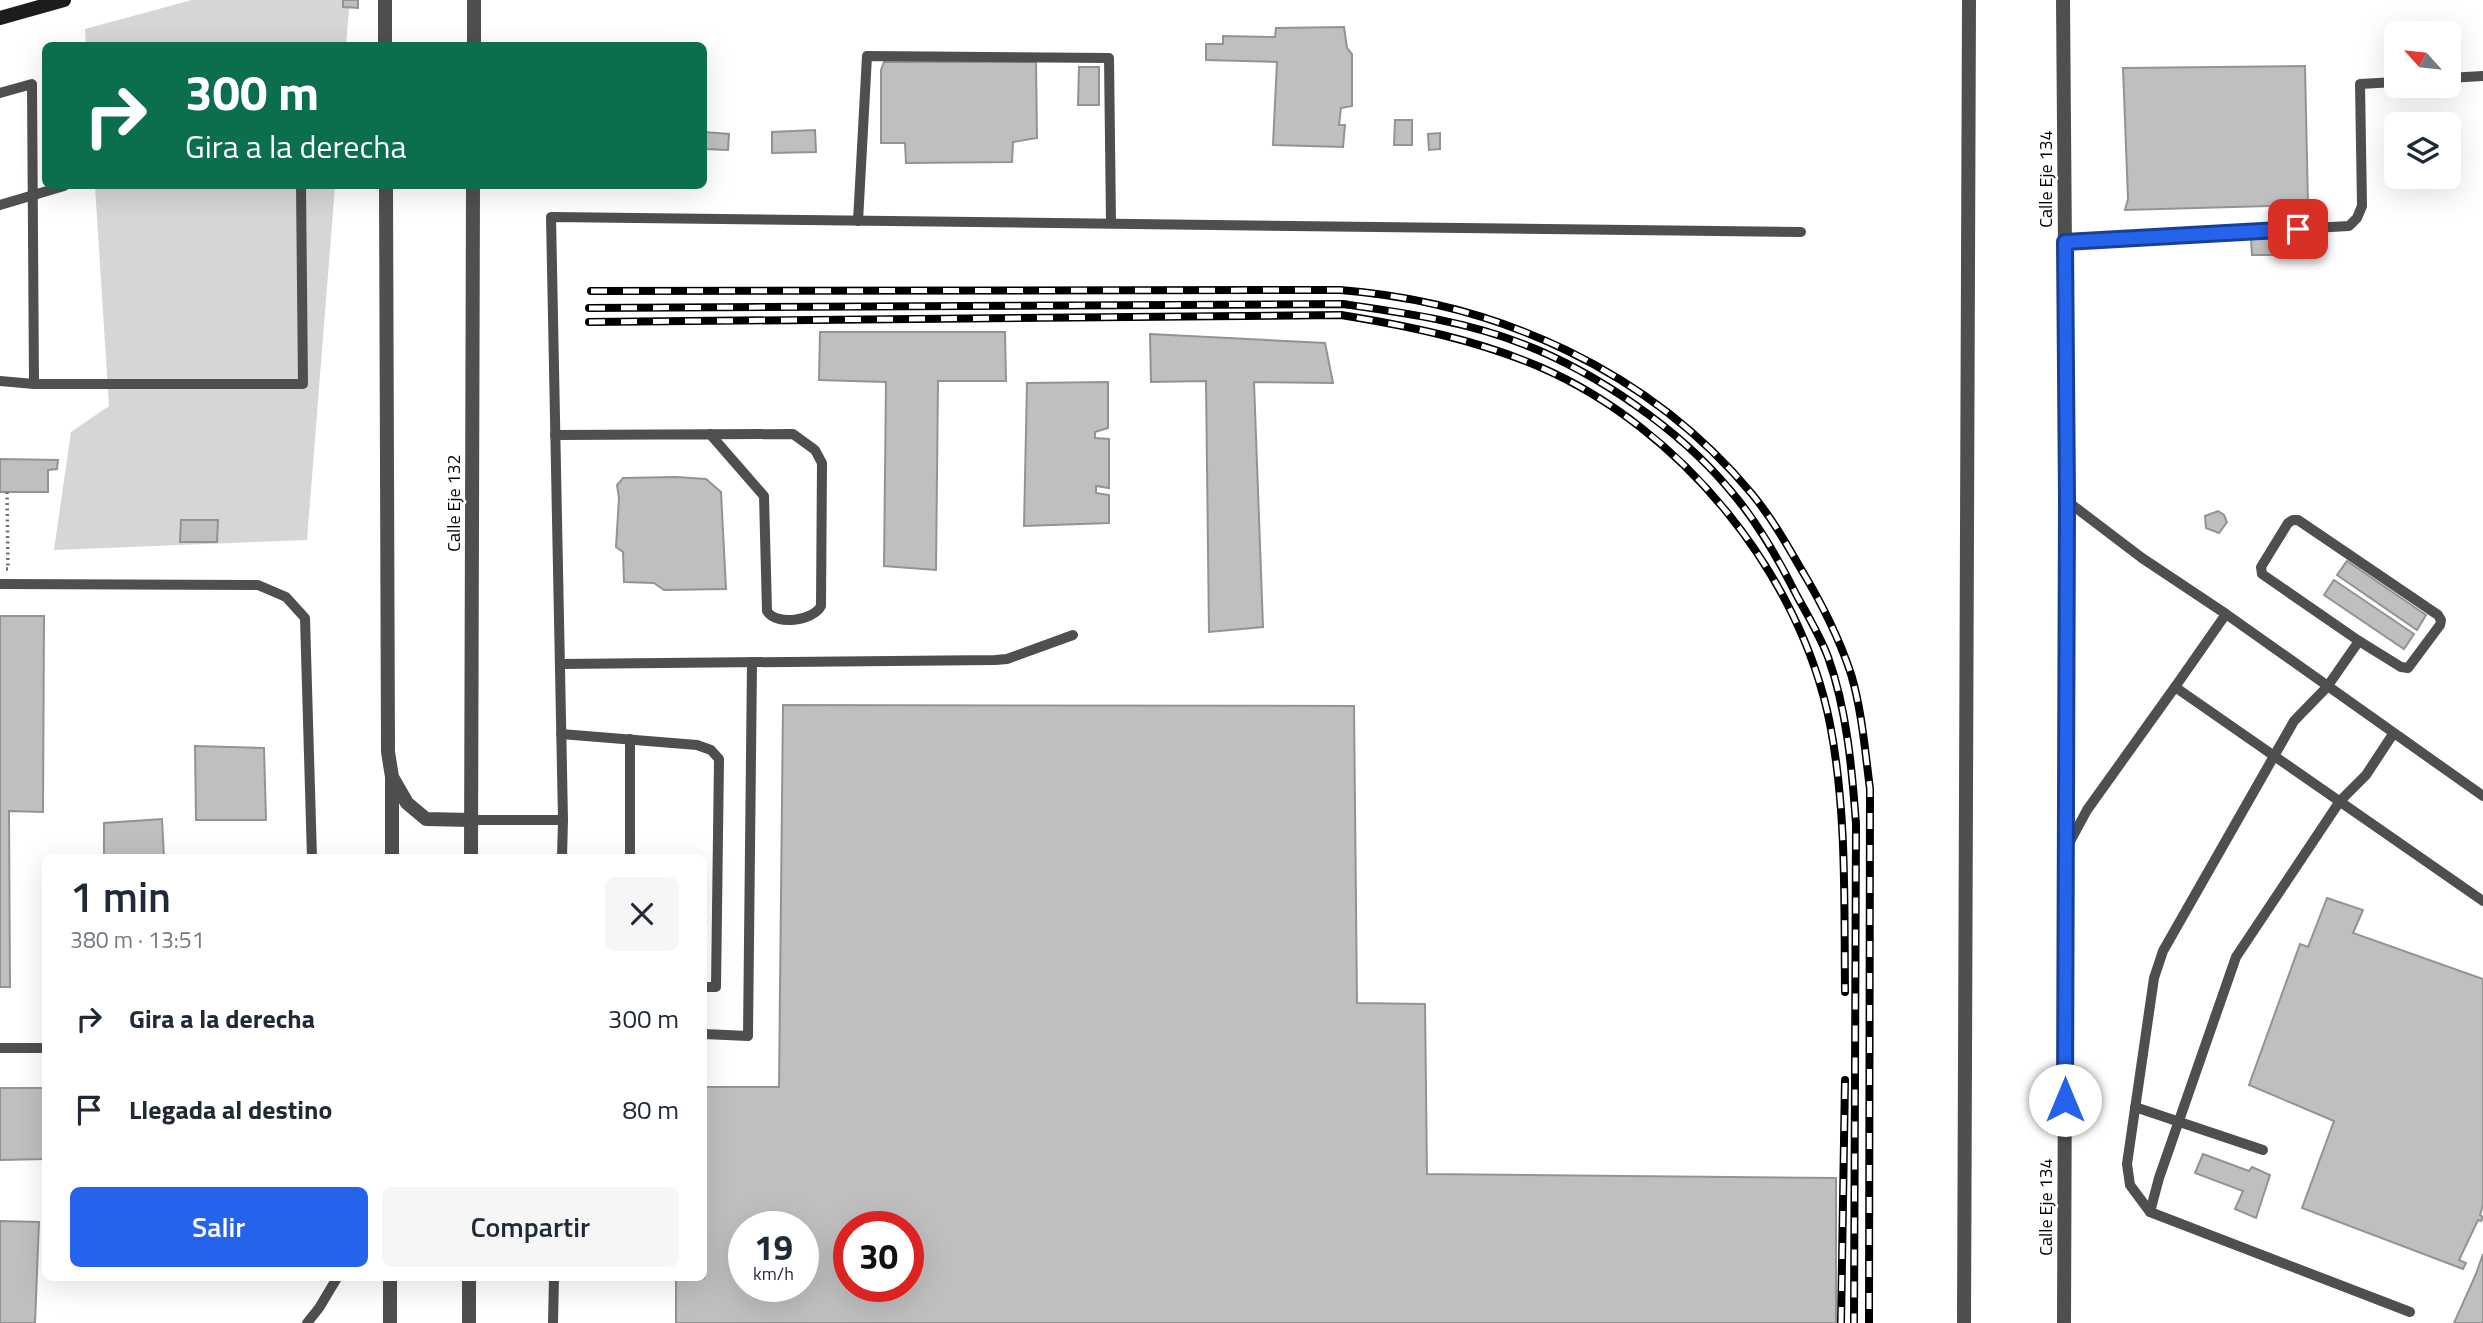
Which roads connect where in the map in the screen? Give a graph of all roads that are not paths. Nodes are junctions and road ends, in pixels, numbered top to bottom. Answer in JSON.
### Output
{"nodes":[{"id":1,"x":64,"y":0,"type":"edge"},
{"id":2,"x":385,"y":0,"type":"edge"},
{"id":3,"x":474,"y":0,"type":"edge"},
{"id":4,"x":1969,"y":0,"type":"edge"},
{"id":5,"x":2063,"y":0,"type":"edge"},
{"id":6,"x":0,"y":18,"type":"edge"},
{"id":7,"x":385,"y":42,"type":"edge"},
{"id":8,"x":474,"y":42,"type":"edge"},
{"id":9,"x":2483,"y":76,"type":"edge"},
{"id":10,"x":2461,"y":77,"type":"edge"},
{"id":11,"x":2384,"y":83,"type":"edge"},
{"id":12,"x":0,"y":93,"type":"edge"},
{"id":13,"x":52,"y":189,"type":"edge"},
{"id":14,"x":301,"y":189,"type":"edge"},
{"id":15,"x":386,"y":189,"type":"edge"},
{"id":16,"x":473,"y":189,"type":"edge"},
{"id":17,"x":32,"y":194,"type":"junction"},
{"id":18,"x":0,"y":205,"type":"edge"},
{"id":19,"x":858,"y":221,"type":"junction"},
{"id":20,"x":1111,"y":223,"type":"junction"},
{"id":21,"x":1801,"y":232,"type":"dead end"},
{"id":22,"x":2065,"y":242,"type":"junction"},
{"id":23,"x":0,"y":381,"type":"edge"},
{"id":24,"x":34,"y":384,"type":"junction"},
{"id":25,"x":555,"y":435,"type":"junction"},
{"id":26,"x":710,"y":435,"type":"junction"},
{"id":27,"x":2067,"y":500,"type":"junction"},
{"id":28,"x":0,"y":584,"type":"edge"},
{"id":29,"x":2226,"y":614,"type":"junction"},
{"id":30,"x":1073,"y":635,"type":"dead end"},
{"id":31,"x":2359,"y":641,"type":"junction"},
{"id":32,"x":752,"y":662,"type":"junction"},
{"id":33,"x":560,"y":664,"type":"junction"},
{"id":34,"x":2175,"y":687,"type":"junction"},
{"id":35,"x":2327,"y":687,"type":"junction"},
{"id":36,"x":561,"y":734,"type":"junction"},
{"id":37,"x":2393,"y":734,"type":"junction"},
{"id":38,"x":629,"y":739,"type":"junction"},
{"id":39,"x":2276,"y":756,"type":"junction"},
{"id":40,"x":392,"y":777,"type":"junction"},
{"id":41,"x":2483,"y":796,"type":"edge"},
{"id":42,"x":2340,"y":801,"type":"junction"},
{"id":43,"x":471,"y":820,"type":"junction"},
{"id":44,"x":563,"y":820,"type":"junction"},
{"id":45,"x":2066,"y":849,"type":"junction"},
{"id":46,"x":312,"y":854,"type":"edge"},
{"id":47,"x":392,"y":854,"type":"edge"},
{"id":48,"x":471,"y":854,"type":"edge"},
{"id":49,"x":562,"y":854,"type":"edge"},
{"id":50,"x":631,"y":854,"type":"edge"},
{"id":51,"x":2483,"y":901,"type":"edge"},
{"id":52,"x":707,"y":987,"type":"edge"},
{"id":53,"x":707,"y":1034,"type":"edge"},
{"id":54,"x":0,"y":1048,"type":"edge"},
{"id":55,"x":42,"y":1048,"type":"edge"},
{"id":56,"x":2135,"y":1107,"type":"junction"},
{"id":57,"x":2178,"y":1123,"type":"junction"},
{"id":58,"x":2263,"y":1150,"type":"dead end"},
{"id":59,"x":2150,"y":1212,"type":"junction"},
{"id":60,"x":335,"y":1281,"type":"edge"},
{"id":61,"x":390,"y":1281,"type":"edge"},
{"id":62,"x":469,"y":1281,"type":"edge"},
{"id":63,"x":554,"y":1281,"type":"edge"},
{"id":64,"x":2410,"y":1312,"type":"dead end"},
{"id":65,"x":307,"y":1323,"type":"edge"},
{"id":66,"x":390,"y":1323,"type":"edge"},
{"id":67,"x":469,"y":1323,"type":"edge"},
{"id":68,"x":553,"y":1323,"type":"edge"},
{"id":69,"x":1964,"y":1323,"type":"edge"},
{"id":70,"x":2064,"y":1323,"type":"edge"}],
"edges":[{"from":1,"to":6,"type":"street"},
{"from":2,"to":7,"type":"street"},
{"from":3,"to":8,"type":"street"},
{"from":4,"to":69,"type":"street"},
{"from":5,"to":22,"type":"street","name":"Calle Eje 134"},
{"from":9,"to":10,"type":"lane"},
{"from":11,"to":22,"type":"lane"},
{"from":12,"to":17,"type":"lane"},
{"from":13,"to":17,"type":"lane"},
{"from":14,"to":24,"type":"lane"},
{"from":15,"to":40,"type":"street"},
{"from":16,"to":43,"type":"street","name":"Calle Eje 132"},
{"from":17,"to":18,"type":"lane"},
{"from":17,"to":24,"type":"lane"},
{"from":19,"to":20,"type":"lane"},
{"from":19,"to":20,"type":"lane"},
{"from":19,"to":25,"type":"lane"},
{"from":20,"to":21,"type":"lane"},
{"from":22,"to":27,"type":"street","name":"Calle Eje 134"},
{"from":23,"to":24,"type":"lane"},
{"from":25,"to":26,"type":"lane"},
{"from":25,"to":33,"type":"lane"},
{"from":26,"to":26,"type":"lane"},
{"from":27,"to":29,"type":"lane"},
{"from":27,"to":45,"type":"street","name":"Calle Eje 134"},
{"from":28,"to":46,"type":"lane"},
{"from":29,"to":34,"type":"lane"},
{"from":29,"to":35,"type":"lane"},
{"from":30,"to":32,"type":"lane"},
{"from":31,"to":31,"type":"lane"},
{"from":31,"to":35,"type":"lane"},
{"from":32,"to":33,"type":"lane"},
{"from":32,"to":53,"type":"lane"},
{"from":33,"to":36,"type":"lane"},
{"from":34,"to":39,"type":"lane"},
{"from":34,"to":45,"type":"lane"},
{"from":35,"to":37,"type":"lane"},
{"from":35,"to":39,"type":"lane"},
{"from":36,"to":38,"type":"lane"},
{"from":36,"to":44,"type":"lane"},
{"from":37,"to":41,"type":"lane"},
{"from":37,"to":42,"type":"lane"},
{"from":38,"to":50,"type":"lane"},
{"from":38,"to":52,"type":"lane"},
{"from":39,"to":42,"type":"lane"},
{"from":39,"to":56,"type":"lane"},
{"from":40,"to":43,"type":"street"},
{"from":40,"to":47,"type":"street"},
{"from":42,"to":51,"type":"lane"},
{"from":42,"to":57,"type":"lane"},
{"from":43,"to":44,"type":"lane"},
{"from":43,"to":48,"type":"street","name":"Calle Eje 132"},
{"from":44,"to":49,"type":"lane"},
{"from":45,"to":70,"type":"street","name":"Calle Eje 134"},
{"from":54,"to":55,"type":"lane"},
{"from":56,"to":57,"type":"lane"},
{"from":56,"to":59,"type":"lane"},
{"from":57,"to":58,"type":"lane"},
{"from":57,"to":59,"type":"lane"},
{"from":59,"to":64,"type":"lane"},
{"from":60,"to":65,"type":"lane"},
{"from":61,"to":66,"type":"street"},
{"from":62,"to":67,"type":"street"},
{"from":63,"to":68,"type":"lane"}]}
